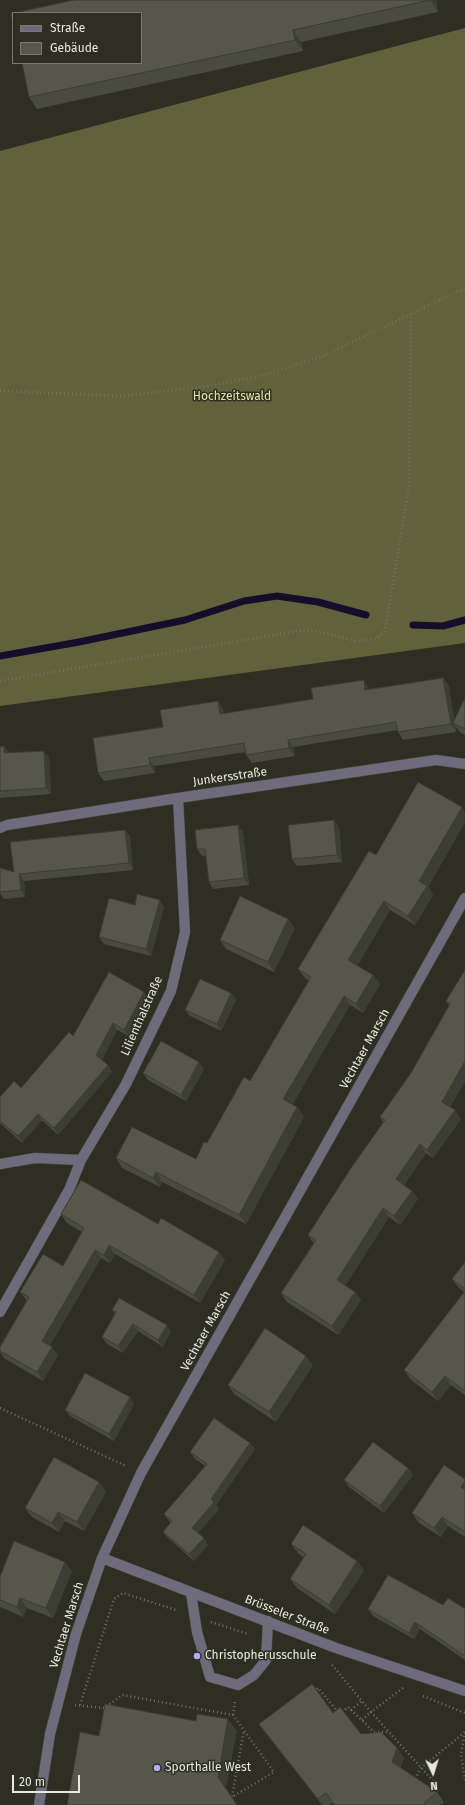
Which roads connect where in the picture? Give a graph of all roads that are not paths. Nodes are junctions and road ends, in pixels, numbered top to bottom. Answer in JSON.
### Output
{"nodes":[{"id":1,"x":465,"y":764,"type":"edge"},
{"id":2,"x":178,"y":798,"type":"junction"},
{"id":3,"x":0,"y":828,"type":"edge"},
{"id":4,"x":465,"y":898,"type":"edge"},
{"id":5,"x":80,"y":1160,"type":"junction"},
{"id":6,"x":0,"y":1164,"type":"edge"},
{"id":7,"x":0,"y":1312,"type":"edge"},
{"id":8,"x":102,"y":1558,"type":"junction"},
{"id":9,"x":191,"y":1593,"type":"junction"},
{"id":10,"x":268,"y":1621,"type":"junction"},
{"id":11,"x":465,"y":1691,"type":"edge"},
{"id":12,"x":39,"y":1805,"type":"edge"}],
"edges":[{"from":1,"to":2,"type":"street","name":"Junkersstraße"},
{"from":2,"to":3,"type":"street","name":"Junkersstraße"},
{"from":2,"to":5,"type":"street","name":"Lilienthalstraße"},
{"from":4,"to":8,"type":"street","name":"Vechtaer Marsch"},
{"from":5,"to":6,"type":"street"},
{"from":5,"to":7,"type":"street","name":"Lilienthalstraße"},
{"from":8,"to":9,"type":"street","name":"Brüsseler Straße"},
{"from":8,"to":12,"type":"street","name":"Vechtaer Marsch"},
{"from":9,"to":10,"type":"street","name":"Brüsseler Straße"},
{"from":9,"to":10,"type":"street"},
{"from":10,"to":11,"type":"street","name":"Brüsseler Straße"}]}
